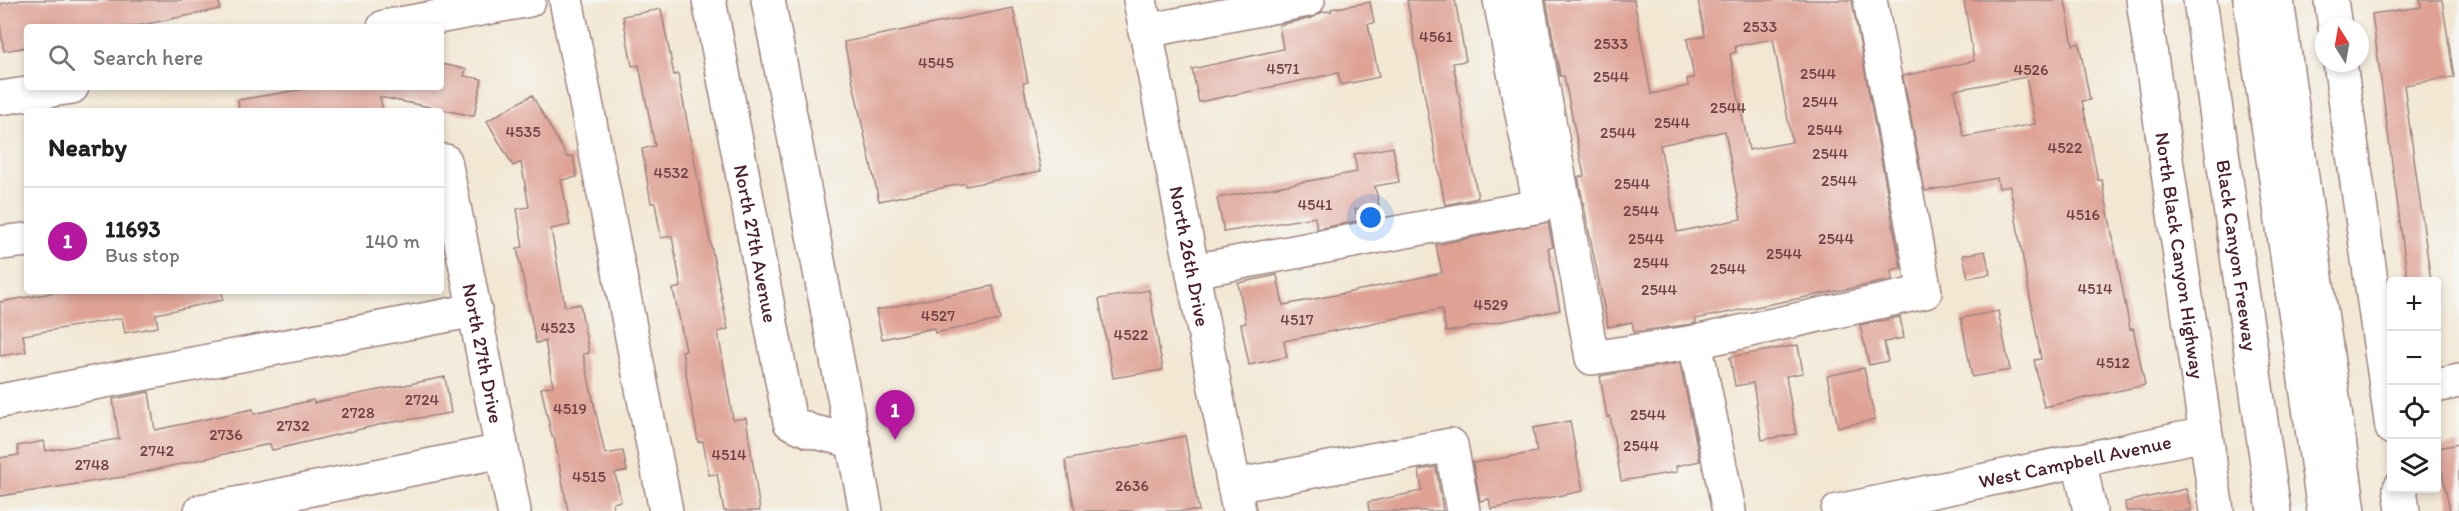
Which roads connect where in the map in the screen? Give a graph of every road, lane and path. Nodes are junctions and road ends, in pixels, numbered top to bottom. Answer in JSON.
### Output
{"nodes":[{"id":1,"x":529,"y":0,"type":"edge"},
{"id":2,"x":566,"y":0,"type":"edge"},
{"id":3,"x":709,"y":0,"type":"edge"},
{"id":4,"x":768,"y":0,"type":"edge"},
{"id":5,"x":1308,"y":0,"type":"edge"},
{"id":6,"x":1500,"y":0,"type":"edge"},
{"id":7,"x":1527,"y":0,"type":"edge"},
{"id":8,"x":1870,"y":0,"type":"edge"},
{"id":9,"x":2143,"y":0,"type":"edge"},
{"id":10,"x":2200,"y":0,"type":"edge"},
{"id":11,"x":2229,"y":0,"type":"edge"},
{"id":12,"x":2250,"y":0,"type":"edge"},
{"id":13,"x":2277,"y":0,"type":"edge"},
{"id":14,"x":2331,"y":0,"type":"edge"},
{"id":15,"x":1142,"y":15,"type":"edge"},
{"id":16,"x":2334,"y":18,"type":"edge"},
{"id":17,"x":400,"y":24,"type":"edge"},
{"id":18,"x":2341,"y":72,"type":"edge"},
{"id":19,"x":52,"y":90,"type":"edge"},
{"id":20,"x":0,"y":98,"type":"edge"},
{"id":21,"x":444,"y":166,"type":"edge"},
{"id":22,"x":24,"y":240,"type":"edge"},
{"id":23,"x":0,"y":243,"type":"edge"},
{"id":24,"x":1193,"y":272,"type":"junction"},
{"id":25,"x":475,"y":310,"type":"junction"},
{"id":26,"x":1695,"y":342,"type":"junction"},
{"id":27,"x":2459,"y":381,"type":"edge"},
{"id":28,"x":2387,"y":385,"type":"edge"},
{"id":29,"x":2441,"y":385,"type":"edge"},
{"id":30,"x":0,"y":401,"type":"edge"},
{"id":31,"x":2205,"y":434,"type":"junction"},
{"id":32,"x":852,"y":441,"type":"junction"},
{"id":33,"x":502,"y":451,"type":"junction"},
{"id":34,"x":2079,"y":460,"type":"junction"},
{"id":35,"x":2401,"y":493,"type":"edge"},
{"id":36,"x":1237,"y":499,"type":"edge"},
{"id":37,"x":1915,"y":503,"type":"edge"},
{"id":38,"x":1872,"y":508,"type":"edge"},
{"id":39,"x":201,"y":511,"type":"edge"},
{"id":40,"x":514,"y":511,"type":"edge"},
{"id":41,"x":666,"y":511,"type":"edge"},
{"id":42,"x":866,"y":511,"type":"edge"},
{"id":43,"x":1463,"y":511,"type":"edge"},
{"id":44,"x":1729,"y":511,"type":"edge"},
{"id":45,"x":1838,"y":511,"type":"edge"},
{"id":46,"x":2090,"y":511,"type":"edge"},
{"id":47,"x":2217,"y":511,"type":"edge"},
{"id":48,"x":2274,"y":511,"type":"edge"},
{"id":49,"x":2302,"y":511,"type":"edge"},
{"id":50,"x":2324,"y":511,"type":"edge"},
{"id":51,"x":2349,"y":511,"type":"edge"},
{"id":52,"x":2403,"y":511,"type":"edge"}],
"edges":[{"from":1,"to":17,"type":"main road"},
{"from":2,"to":41,"type":"main road"},
{"from":3,"to":32,"type":"main road","name":"North 27th Avenue"},
{"from":4,"to":32,"type":"main road"},
{"from":5,"to":15,"type":"main road"},
{"from":6,"to":24,"type":"main road"},
{"from":7,"to":26,"type":"main road"},
{"from":8,"to":26,"type":"main road"},
{"from":9,"to":31,"type":"main road","name":"North Black Canyon Highway"},
{"from":10,"to":48,"type":"main road","name":"Black Canyon Freeway"},
{"from":11,"to":49,"type":"main road"},
{"from":12,"to":50,"type":"main road"},
{"from":13,"to":51,"type":"main road"},
{"from":14,"to":16,"type":"main road"},
{"from":15,"to":24,"type":"main road","name":"North 26th Drive"},
{"from":18,"to":28,"type":"main road"},
{"from":19,"to":20,"type":"main road"},
{"from":21,"to":25,"type":"main road","name":"North 27th Drive"},
{"from":22,"to":23,"type":"main road"},
{"from":24,"to":36,"type":"main road","name":"North 26th Drive"},
{"from":25,"to":30,"type":"main road"},
{"from":25,"to":33,"type":"main road","name":"North 27th Drive"},
{"from":26,"to":44,"type":"main road"},
{"from":27,"to":29,"type":"main road"},
{"from":31,"to":34,"type":"main road","name":"West Campbell Avenue"},
{"from":31,"to":47,"type":"main road","name":"North Black Canyon Highway"},
{"from":32,"to":42,"type":"main road"},
{"from":33,"to":39,"type":"main road"},
{"from":33,"to":40,"type":"main road","name":"North 27th Drive"},
{"from":34,"to":37,"type":"main road","name":"West Campbell Avenue"},
{"from":34,"to":46,"type":"main road"},
{"from":35,"to":52,"type":"main road"},
{"from":36,"to":43,"type":"main road"},
{"from":37,"to":38,"type":"main road","name":"West Campbell Avenue"},
{"from":38,"to":45,"type":"main road","name":"West Campbell Avenue"}]}
